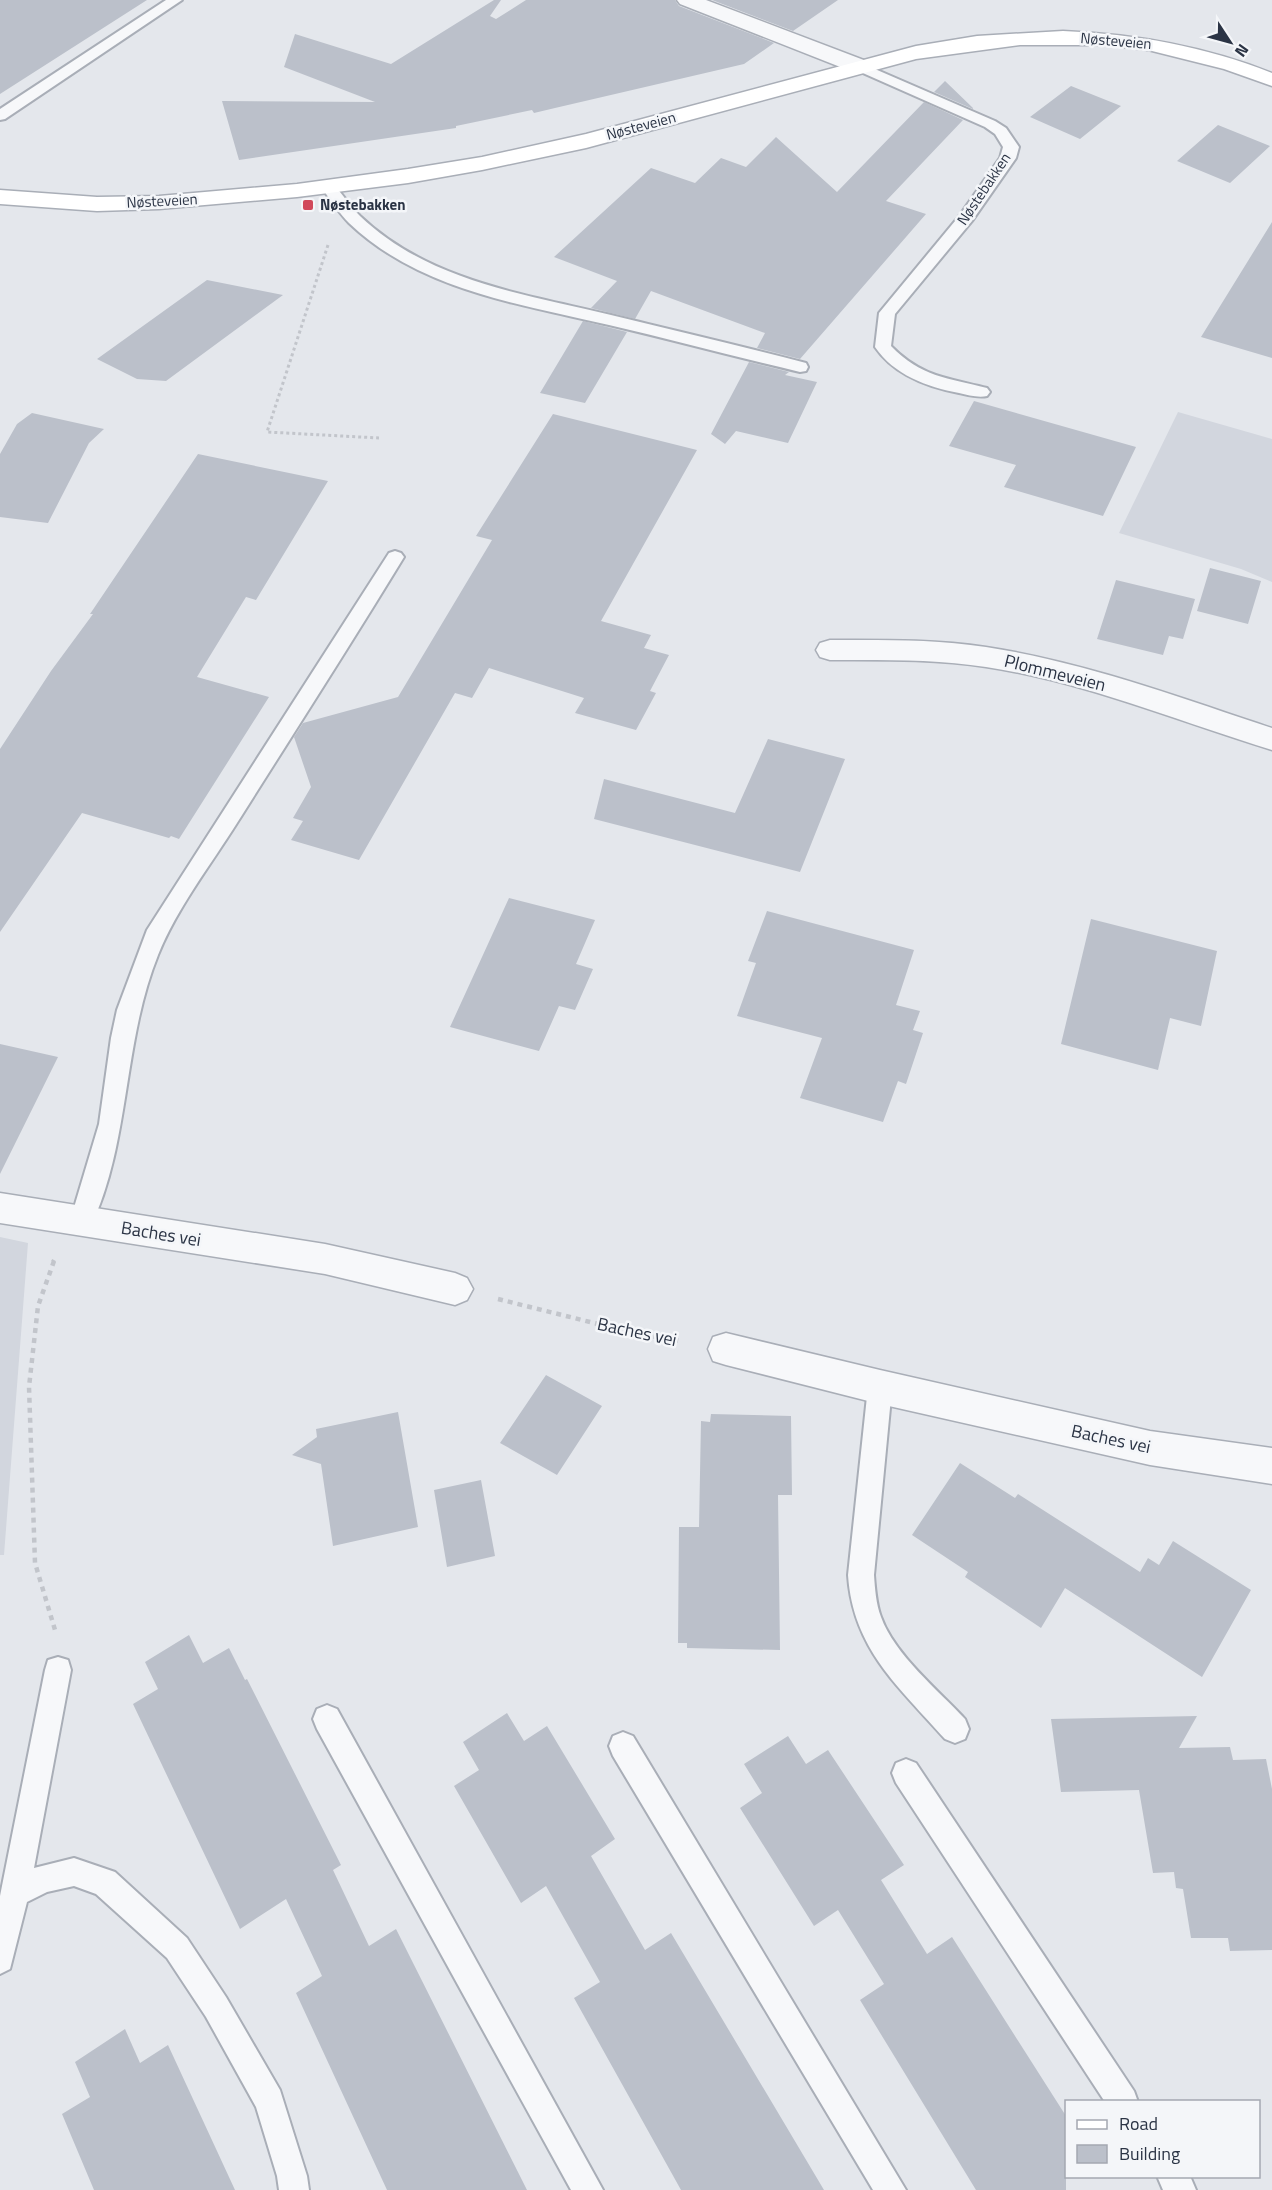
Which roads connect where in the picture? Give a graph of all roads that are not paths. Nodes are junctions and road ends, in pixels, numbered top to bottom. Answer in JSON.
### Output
{"nodes":[{"id":1,"x":175,"y":0,"type":"edge"},
{"id":2,"x":697,"y":2,"type":"edge"},
{"id":3,"x":861,"y":67,"type":"junction"},
{"id":4,"x":1272,"y":80,"type":"edge"},
{"id":5,"x":0,"y":116,"type":"edge"},
{"id":6,"x":329,"y":188,"type":"junction"},
{"id":7,"x":0,"y":196,"type":"edge"},
{"id":8,"x":800,"y":367,"type":"dead end"},
{"id":9,"x":981,"y":393,"type":"dead end"},
{"id":10,"x":395,"y":557,"type":"dead end"},
{"id":11,"x":830,"y":650,"type":"dead end"},
{"id":12,"x":1272,"y":739,"type":"edge"},
{"id":13,"x":0,"y":1208,"type":"edge"},
{"id":14,"x":75,"y":1220,"type":"junction"},
{"id":15,"x":455,"y":1289,"type":"road end"},
{"id":16,"x":726,"y":1349,"type":"road end"},
{"id":17,"x":879,"y":1387,"type":"junction"},
{"id":18,"x":1272,"y":1466,"type":"edge"},
{"id":19,"x":58,"y":1670,"type":"road end"},
{"id":20,"x":327,"y":1719,"type":"dead end"},
{"id":21,"x":956,"y":1729,"type":"dead end"},
{"id":22,"x":623,"y":1746,"type":"dead end"},
{"id":23,"x":906,"y":1773,"type":"dead end"},
{"id":24,"x":15,"y":1893,"type":"junction"},
{"id":25,"x":0,"y":1959,"type":"edge"},
{"id":26,"x":1122,"y":2100,"type":"edge"},
{"id":27,"x":294,"y":2190,"type":"edge"},
{"id":28,"x":588,"y":2190,"type":"edge"},
{"id":29,"x":891,"y":2190,"type":"edge"}],
"edges":[{"from":1,"to":5,"type":"lane"},
{"from":2,"to":3,"type":"street","name":"Nøstebakken"},
{"from":3,"to":4,"type":"main road","name":"Nøsteveien"},
{"from":3,"to":6,"type":"main road","name":"Nøsteveien"},
{"from":3,"to":9,"type":"lane","name":"Nøstebakken"},
{"from":6,"to":7,"type":"main road","name":"Nøsteveien"},
{"from":6,"to":8,"type":"lane"},
{"from":10,"to":14,"type":"lane"},
{"from":11,"to":12,"type":"street","name":"Plommeveien"},
{"from":13,"to":14,"type":"street","name":"Baches vei"},
{"from":14,"to":15,"type":"street","name":"Baches vei"},
{"from":16,"to":17,"type":"street","name":"Baches vei"},
{"from":17,"to":18,"type":"street","name":"Baches vei"},
{"from":17,"to":21,"type":"lane"},
{"from":19,"to":24,"type":"lane"},
{"from":20,"to":28,"type":"lane"},
{"from":22,"to":29,"type":"lane"},
{"from":23,"to":26,"type":"lane"},
{"from":24,"to":25,"type":"lane"},
{"from":24,"to":27,"type":"lane"}]}
